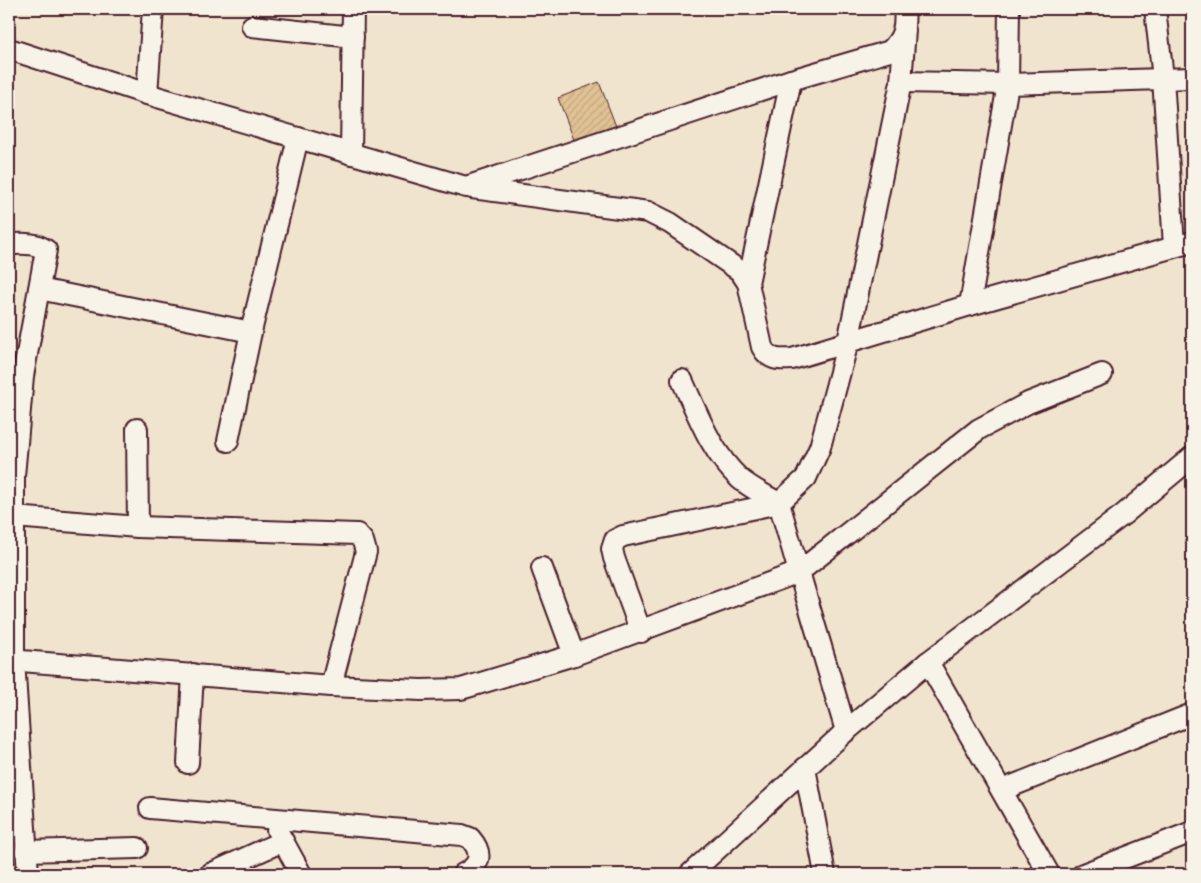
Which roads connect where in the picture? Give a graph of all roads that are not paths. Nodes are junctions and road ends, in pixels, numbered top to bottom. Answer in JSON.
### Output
{"nodes":[{"id":1,"x":153,"y":9,"type":"edge"},
{"id":2,"x":352,"y":9,"type":"edge"},
{"id":3,"x":1009,"y":9,"type":"edge"},
{"id":4,"x":1155,"y":9,"type":"edge"},
{"id":5,"x":905,"y":17,"type":"edge"},
{"id":6,"x":252,"y":26,"type":"dead end"},
{"id":7,"x":353,"y":36,"type":"junction"},
{"id":8,"x":9,"y":49,"type":"edge"},
{"id":9,"x":1163,"y":78,"type":"junction"},
{"id":10,"x":1192,"y":78,"type":"edge"},
{"id":11,"x":791,"y":80,"type":"junction"},
{"id":12,"x":902,"y":82,"type":"junction"},
{"id":13,"x":1008,"y":84,"type":"junction"},
{"id":14,"x":147,"y":94,"type":"junction"},
{"id":15,"x":298,"y":138,"type":"junction"},
{"id":16,"x":351,"y":154,"type":"junction"},
{"id":17,"x":466,"y":187,"type":"junction"},
{"id":18,"x":9,"y":244,"type":"edge"},
{"id":19,"x":1183,"y":244,"type":"edge"},
{"id":20,"x":748,"y":283,"type":"junction"},
{"id":21,"x":39,"y":289,"type":"junction"},
{"id":22,"x":970,"y":305,"type":"junction"},
{"id":23,"x":251,"y":332,"type":"junction"},
{"id":24,"x":848,"y":342,"type":"junction"},
{"id":25,"x":1102,"y":374,"type":"dead end"},
{"id":26,"x":16,"y":375,"type":"edge"},
{"id":27,"x":682,"y":380,"type":"dead end"},
{"id":28,"x":137,"y":428,"type":"dead end"},
{"id":29,"x":228,"y":441,"type":"dead end"},
{"id":30,"x":1192,"y":457,"type":"edge"},
{"id":31,"x":11,"y":476,"type":"edge"},
{"id":32,"x":779,"y":504,"type":"junction"},
{"id":33,"x":14,"y":517,"type":"junction"},
{"id":34,"x":138,"y":527,"type":"junction"},
{"id":35,"x":542,"y":568,"type":"dead end"},
{"id":36,"x":11,"y":570,"type":"edge"},
{"id":37,"x":799,"y":572,"type":"junction"},
{"id":38,"x":641,"y":632,"type":"junction"},
{"id":39,"x":574,"y":655,"type":"junction"},
{"id":40,"x":11,"y":660,"type":"edge"},
{"id":41,"x":928,"y":662,"type":"junction"},
{"id":42,"x":193,"y":674,"type":"junction"},
{"id":43,"x":330,"y":686,"type":"junction"},
{"id":44,"x":1192,"y":714,"type":"edge"},
{"id":45,"x":846,"y":731,"type":"junction"},
{"id":46,"x":188,"y":763,"type":"dead end"},
{"id":47,"x":805,"y":768,"type":"junction"},
{"id":48,"x":1002,"y":790,"type":"junction"},
{"id":49,"x":150,"y":808,"type":"dead end"},
{"id":50,"x":270,"y":818,"type":"junction"},
{"id":51,"x":1192,"y":832,"type":"edge"},
{"id":52,"x":283,"y":842,"type":"junction"},
{"id":53,"x":137,"y":848,"type":"dead end"},
{"id":54,"x":25,"y":851,"type":"junction"},
{"id":55,"x":28,"y":874,"type":"edge"},
{"id":56,"x":210,"y":874,"type":"edge"},
{"id":57,"x":301,"y":874,"type":"edge"},
{"id":58,"x":462,"y":874,"type":"edge"},
{"id":59,"x":690,"y":874,"type":"edge"},
{"id":60,"x":825,"y":874,"type":"edge"},
{"id":61,"x":1049,"y":874,"type":"edge"},
{"id":62,"x":1083,"y":874,"type":"edge"}],
"edges":[{"from":1,"to":14,"type":"street"},
{"from":2,"to":7,"type":"street"},
{"from":3,"to":13,"type":"street"},
{"from":4,"to":9,"type":"street"},
{"from":5,"to":11,"type":"street"},
{"from":5,"to":12,"type":"street"},
{"from":6,"to":7,"type":"street"},
{"from":7,"to":16,"type":"street"},
{"from":8,"to":14,"type":"street"},
{"from":9,"to":10,"type":"street"},
{"from":9,"to":13,"type":"street"},
{"from":9,"to":19,"type":"street"},
{"from":11,"to":17,"type":"street"},
{"from":11,"to":20,"type":"street"},
{"from":12,"to":13,"type":"street"},
{"from":12,"to":24,"type":"street"},
{"from":13,"to":22,"type":"street"},
{"from":14,"to":15,"type":"street"},
{"from":15,"to":16,"type":"street"},
{"from":15,"to":23,"type":"street"},
{"from":16,"to":17,"type":"street"},
{"from":17,"to":20,"type":"street"},
{"from":18,"to":21,"type":"street"},
{"from":19,"to":22,"type":"street"},
{"from":20,"to":24,"type":"street"},
{"from":21,"to":23,"type":"street"},
{"from":21,"to":26,"type":"street"},
{"from":22,"to":24,"type":"street"},
{"from":23,"to":29,"type":"street"},
{"from":24,"to":32,"type":"street"},
{"from":25,"to":37,"type":"street"},
{"from":26,"to":31,"type":"street"},
{"from":27,"to":32,"type":"street"},
{"from":28,"to":34,"type":"street"},
{"from":30,"to":41,"type":"street"},
{"from":31,"to":33,"type":"street"},
{"from":32,"to":37,"type":"street"},
{"from":32,"to":38,"type":"street"},
{"from":33,"to":34,"type":"street"},
{"from":33,"to":36,"type":"street"},
{"from":34,"to":43,"type":"street"},
{"from":35,"to":39,"type":"street"},
{"from":36,"to":40,"type":"street"},
{"from":37,"to":38,"type":"street"},
{"from":37,"to":45,"type":"street"},
{"from":38,"to":39,"type":"street"},
{"from":39,"to":43,"type":"street"},
{"from":40,"to":42,"type":"street"},
{"from":40,"to":54,"type":"street"},
{"from":41,"to":45,"type":"street"},
{"from":41,"to":48,"type":"street"},
{"from":42,"to":43,"type":"street"},
{"from":42,"to":46,"type":"street"},
{"from":44,"to":48,"type":"street"},
{"from":45,"to":47,"type":"street"},
{"from":47,"to":59,"type":"street"},
{"from":47,"to":60,"type":"street"},
{"from":48,"to":61,"type":"street"},
{"from":49,"to":50,"type":"street"},
{"from":50,"to":52,"type":"street"},
{"from":50,"to":58,"type":"street"},
{"from":51,"to":62,"type":"street"},
{"from":52,"to":56,"type":"street"},
{"from":52,"to":57,"type":"street"},
{"from":53,"to":54,"type":"street"},
{"from":54,"to":55,"type":"street"}]}
